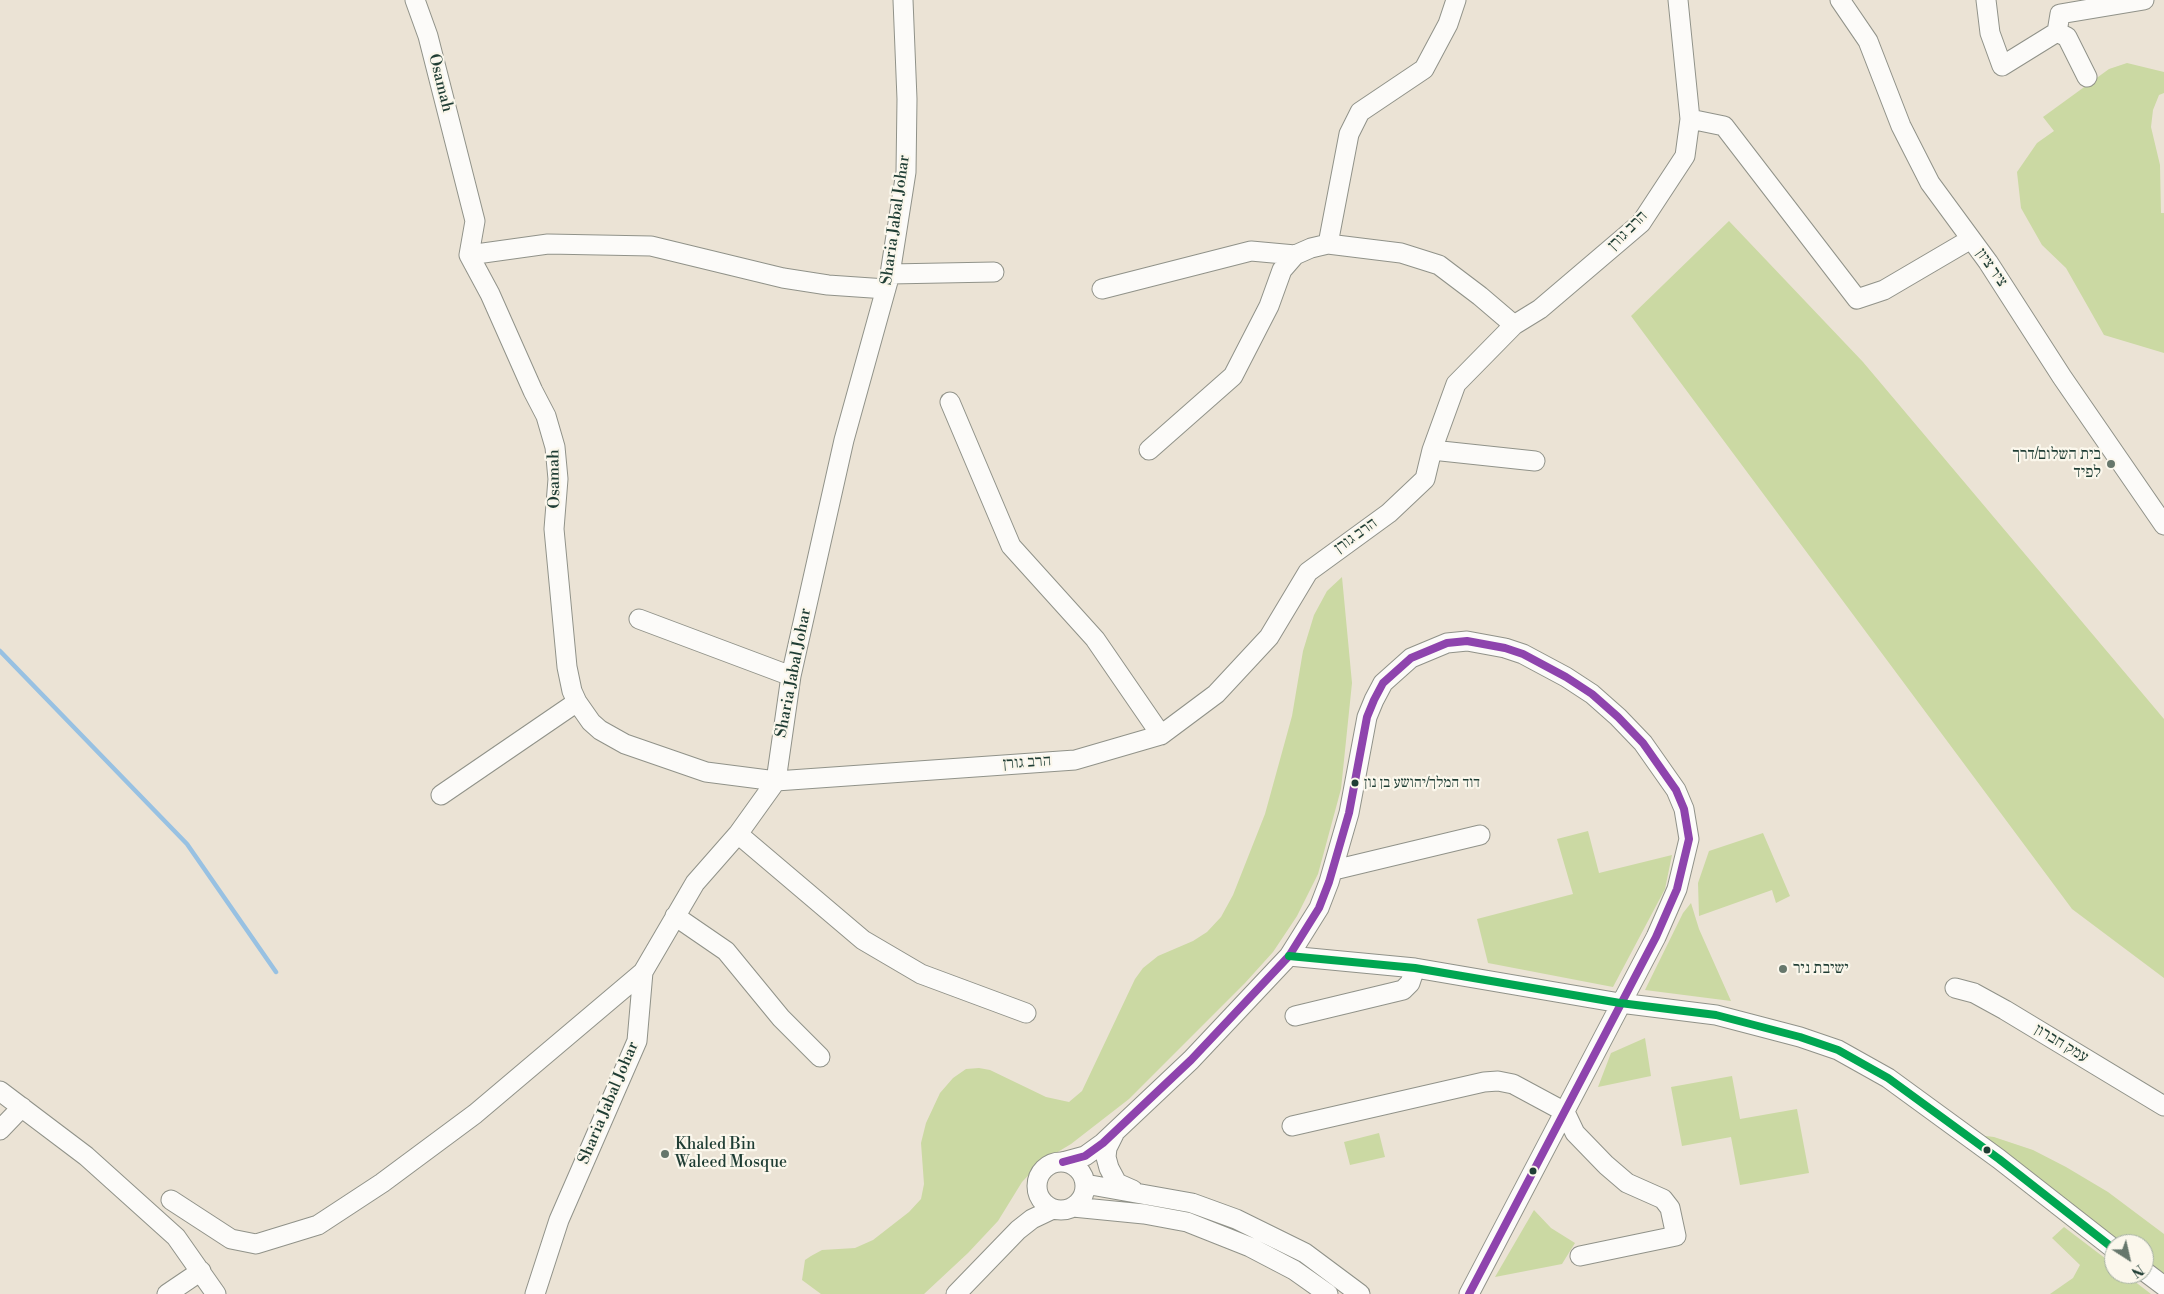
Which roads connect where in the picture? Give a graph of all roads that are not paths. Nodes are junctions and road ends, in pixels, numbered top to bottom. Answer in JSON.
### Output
{"nodes":[{"id":1,"x":416,"y":0,"type":"edge"},
{"id":2,"x":903,"y":0,"type":"edge"},
{"id":3,"x":1456,"y":0,"type":"edge"},
{"id":4,"x":1678,"y":0,"type":"edge"},
{"id":5,"x":1840,"y":0,"type":"edge"},
{"id":6,"x":1986,"y":0,"type":"edge"},
{"id":7,"x":2144,"y":0,"type":"edge"},
{"id":8,"x":2057,"y":32,"type":"junction"},
{"id":9,"x":2087,"y":77,"type":"dead end"},
{"id":10,"x":1690,"y":120,"type":"junction"},
{"id":11,"x":1971,"y":240,"type":"junction"},
{"id":12,"x":1328,"y":244,"type":"junction"},
{"id":13,"x":469,"y":255,"type":"junction"},
{"id":14,"x":1295,"y":255,"type":"junction"},
{"id":15,"x":994,"y":272,"type":"dead end"},
{"id":16,"x":888,"y":282,"type":"junction"},
{"id":17,"x":1102,"y":288,"type":"dead end"},
{"id":18,"x":1514,"y":325,"type":"junction"},
{"id":19,"x":950,"y":402,"type":"dead end"},
{"id":20,"x":1148,"y":450,"type":"dead end"},
{"id":21,"x":1432,"y":450,"type":"junction"},
{"id":22,"x":1535,"y":461,"type":"dead end"},
{"id":23,"x":2164,"y":525,"type":"edge"},
{"id":24,"x":638,"y":619,"type":"dead end"},
{"id":25,"x":791,"y":676,"type":"junction"},
{"id":26,"x":577,"y":702,"type":"junction"},
{"id":27,"x":1161,"y":735,"type":"junction"},
{"id":28,"x":776,"y":781,"type":"junction"},
{"id":29,"x":441,"y":795,"type":"dead end"},
{"id":30,"x":738,"y":834,"type":"junction"},
{"id":31,"x":1480,"y":835,"type":"dead end"},
{"id":32,"x":1334,"y":870,"type":"junction"},
{"id":33,"x":675,"y":916,"type":"junction"},
{"id":34,"x":1289,"y":956,"type":"junction"},
{"id":35,"x":1415,"y":968,"type":"junction"},
{"id":36,"x":643,"y":972,"type":"junction"},
{"id":37,"x":1955,"y":988,"type":"dead end"},
{"id":38,"x":1620,"y":1003,"type":"junction"},
{"id":39,"x":1026,"y":1012,"type":"dead end"},
{"id":40,"x":1295,"y":1016,"type":"dead end"},
{"id":41,"x":820,"y":1057,"type":"dead end"},
{"id":42,"x":0,"y":1091,"type":"edge"},
{"id":43,"x":2164,"y":1106,"type":"edge"},
{"id":44,"x":22,"y":1107,"type":"junction"},
{"id":45,"x":1565,"y":1112,"type":"junction"},
{"id":46,"x":1292,"y":1126,"type":"dead end"},
{"id":47,"x":0,"y":1130,"type":"edge"},
{"id":48,"x":1109,"y":1137,"type":"junction"},
{"id":49,"x":1063,"y":1162,"type":"junction"},
{"id":50,"x":1083,"y":1179,"type":"junction"},
{"id":51,"x":1038,"y":1191,"type":"junction"},
{"id":52,"x":1141,"y":1193,"type":"junction"},
{"id":53,"x":172,"y":1200,"type":"dead end"},
{"id":54,"x":1073,"y":1207,"type":"junction"},
{"id":55,"x":1053,"y":1209,"type":"junction"},
{"id":56,"x":1018,"y":1230,"type":"junction"},
{"id":57,"x":2104,"y":1240,"type":"edge"},
{"id":58,"x":1580,"y":1256,"type":"dead end"},
{"id":59,"x":201,"y":1272,"type":"junction"},
{"id":60,"x":167,"y":1294,"type":"edge"},
{"id":61,"x":216,"y":1294,"type":"edge"},
{"id":62,"x":535,"y":1294,"type":"edge"},
{"id":63,"x":956,"y":1294,"type":"edge"},
{"id":64,"x":1328,"y":1294,"type":"edge"},
{"id":65,"x":1360,"y":1294,"type":"edge"},
{"id":66,"x":1469,"y":1294,"type":"edge"}],
"edges":[{"from":1,"to":13,"type":"street","name":"Osamah"},
{"from":2,"to":16,"type":"street","name":"Sharia Jabal Johar"},
{"from":3,"to":12,"type":"street"},
{"from":4,"to":10,"type":"street","name":"הרב גורן"},
{"from":5,"to":11,"type":"street","name":"ציר ציון"},
{"from":6,"to":8,"type":"street"},
{"from":7,"to":8,"type":"street"},
{"from":8,"to":9,"type":"street"},
{"from":10,"to":11,"type":"street"},
{"from":10,"to":18,"type":"street","name":"הרב גורן"},
{"from":11,"to":23,"type":"street","name":"ציר ציון"},
{"from":12,"to":14,"type":"street"},
{"from":12,"to":18,"type":"street"},
{"from":13,"to":16,"type":"street"},
{"from":13,"to":26,"type":"street","name":"Osamah"},
{"from":14,"to":17,"type":"street"},
{"from":14,"to":20,"type":"street"},
{"from":15,"to":16,"type":"street"},
{"from":16,"to":25,"type":"street","name":"Sharia Jabal Johar"},
{"from":18,"to":21,"type":"street","name":"הרב גורן"},
{"from":19,"to":27,"type":"street"},
{"from":21,"to":22,"type":"street"},
{"from":21,"to":27,"type":"street","name":"הרב גורן"},
{"from":24,"to":25,"type":"street"},
{"from":25,"to":28,"type":"street","name":"Sharia Jabal Johar"},
{"from":26,"to":28,"type":"street","name":"Osamah"},
{"from":26,"to":29,"type":"street"},
{"from":27,"to":28,"type":"street","name":"הרב גורן"},
{"from":28,"to":30,"type":"street","name":"Sharia Jabal Johar"},
{"from":30,"to":33,"type":"street","name":"Sharia Jabal Johar"},
{"from":30,"to":39,"type":"street"},
{"from":31,"to":32,"type":"street"},
{"from":32,"to":34,"type":"street"},
{"from":32,"to":38,"type":"street"},
{"from":33,"to":36,"type":"street","name":"Sharia Jabal Johar"},
{"from":33,"to":41,"type":"street"},
{"from":34,"to":35,"type":"street"},
{"from":34,"to":48,"type":"street"},
{"from":35,"to":38,"type":"street"},
{"from":35,"to":40,"type":"street"},
{"from":36,"to":53,"type":"street"},
{"from":36,"to":62,"type":"street","name":"Sharia Jabal Johar"},
{"from":37,"to":43,"type":"street","name":"עמק חברון"},
{"from":38,"to":45,"type":"street"},
{"from":38,"to":57,"type":"street"},
{"from":42,"to":44,"type":"street"},
{"from":44,"to":47,"type":"street"},
{"from":44,"to":59,"type":"street"},
{"from":45,"to":46,"type":"street"},
{"from":45,"to":58,"type":"street"},
{"from":45,"to":66,"type":"street"},
{"from":48,"to":49,"type":"street"},
{"from":48,"to":50,"type":"street"},
{"from":48,"to":52,"type":"street"},
{"from":49,"to":50,"type":"street"},
{"from":49,"to":51,"type":"street"},
{"from":50,"to":52,"type":"street"},
{"from":50,"to":54,"type":"street"},
{"from":51,"to":55,"type":"street"},
{"from":51,"to":56,"type":"street"},
{"from":52,"to":65,"type":"street"},
{"from":54,"to":55,"type":"street"},
{"from":54,"to":64,"type":"street"},
{"from":55,"to":56,"type":"street"},
{"from":56,"to":63,"type":"street"},
{"from":59,"to":60,"type":"street"},
{"from":59,"to":61,"type":"street"}]}
